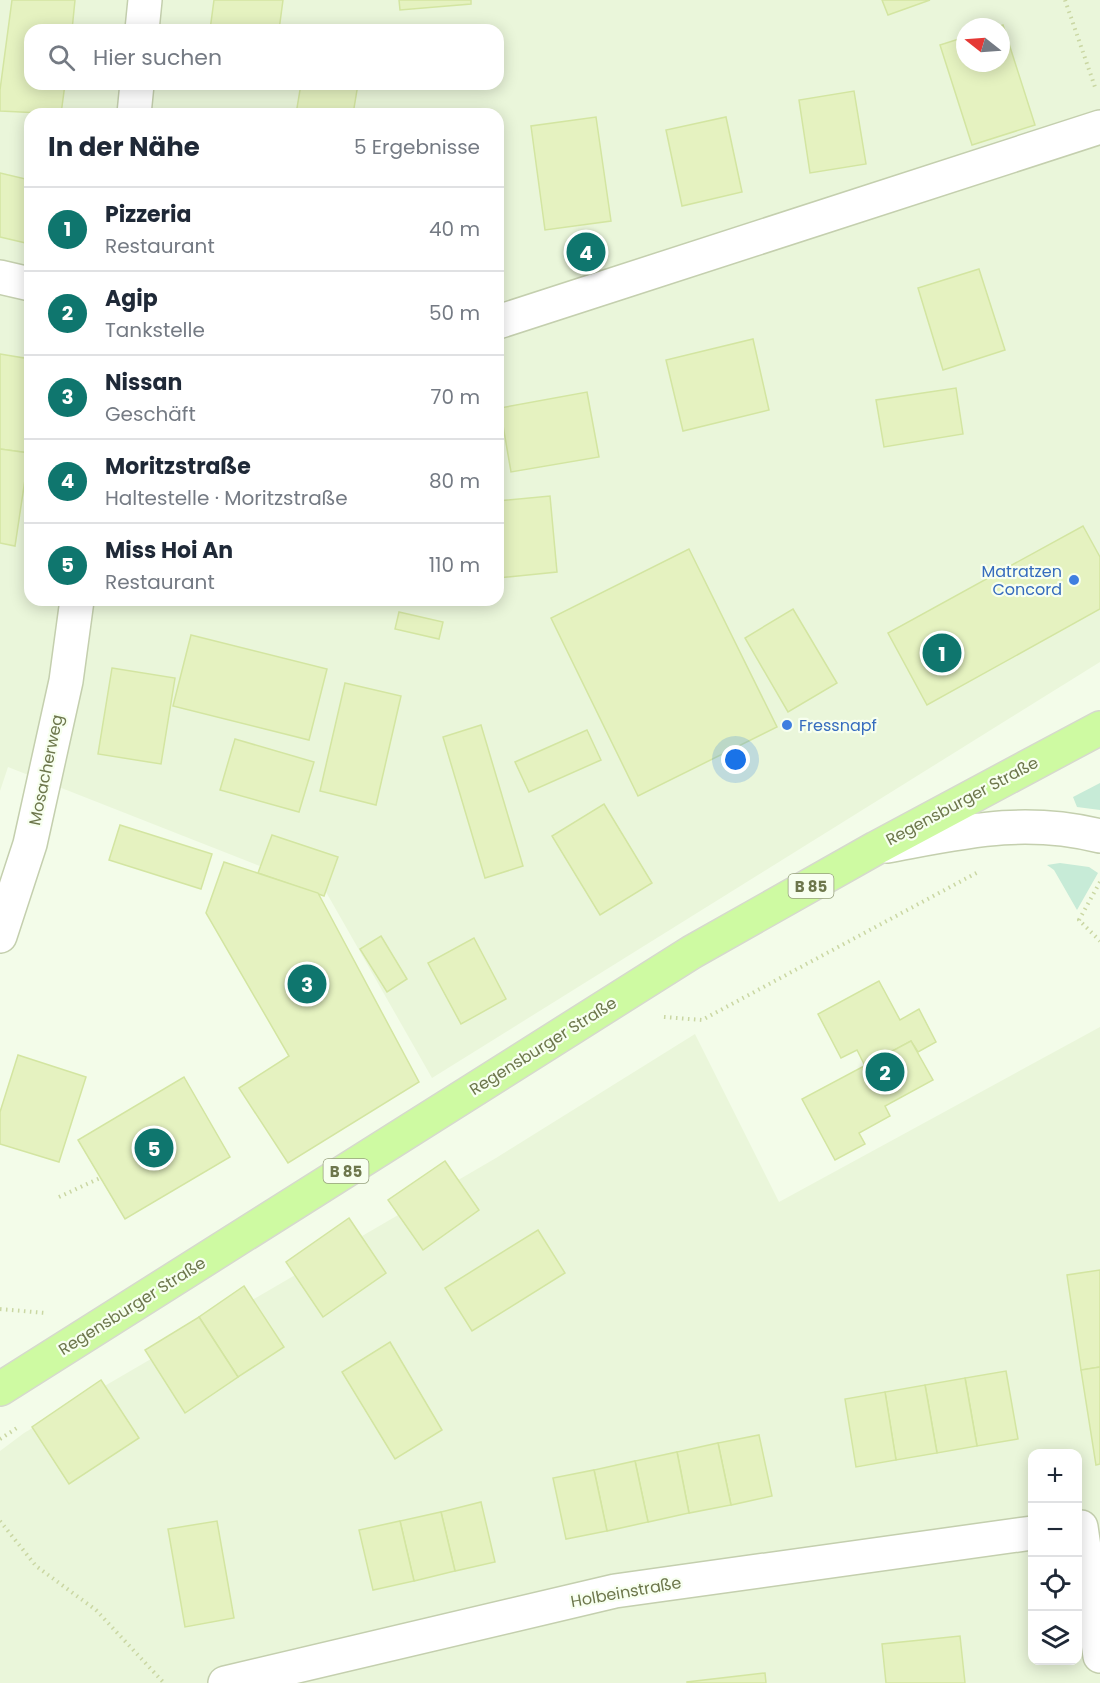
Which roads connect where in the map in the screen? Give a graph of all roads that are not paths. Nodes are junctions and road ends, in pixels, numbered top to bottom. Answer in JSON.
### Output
{"nodes":[{"id":1,"x":145,"y":0,"type":"edge"},
{"id":2,"x":143,"y":24,"type":"edge"},
{"id":3,"x":136,"y":90,"type":"edge"},
{"id":4,"x":135,"y":108,"type":"edge"},
{"id":5,"x":1100,"y":127,"type":"edge"},
{"id":6,"x":0,"y":277,"type":"edge"},
{"id":7,"x":24,"y":283,"type":"edge"},
{"id":8,"x":504,"y":320,"type":"edge"},
{"id":9,"x":76,"y":606,"type":"edge"},
{"id":10,"x":1100,"y":728,"type":"edge"},
{"id":11,"x":1100,"y":836,"type":"edge"},
{"id":12,"x":15,"y":844,"type":"edge"},
{"id":13,"x":876,"y":848,"type":"junction"},
{"id":14,"x":0,"y":936,"type":"edge"},
{"id":15,"x":0,"y":1389,"type":"edge"},
{"id":16,"x":1086,"y":1526,"type":"edge"},
{"id":17,"x":1028,"y":1534,"type":"edge"},
{"id":18,"x":1100,"y":1656,"type":"edge"},
{"id":19,"x":225,"y":1683,"type":"edge"}],
"edges":[{"from":1,"to":2,"type":"street"},
{"from":3,"to":4,"type":"street"},
{"from":5,"to":8,"type":"street"},
{"from":6,"to":7,"type":"street"},
{"from":9,"to":12,"type":"street","name":"Mosacherweg"},
{"from":10,"to":13,"type":"main road","name":"Regensburger Straße","number":"B 85"},
{"from":11,"to":13,"type":"street"},
{"from":12,"to":14,"type":"street","name":"Mosacherweg"},
{"from":13,"to":15,"type":"main road","name":"Regensburger Straße","number":"B 85"},
{"from":16,"to":18,"type":"street"},
{"from":17,"to":19,"type":"street","name":"Holbeinstraße"}]}
